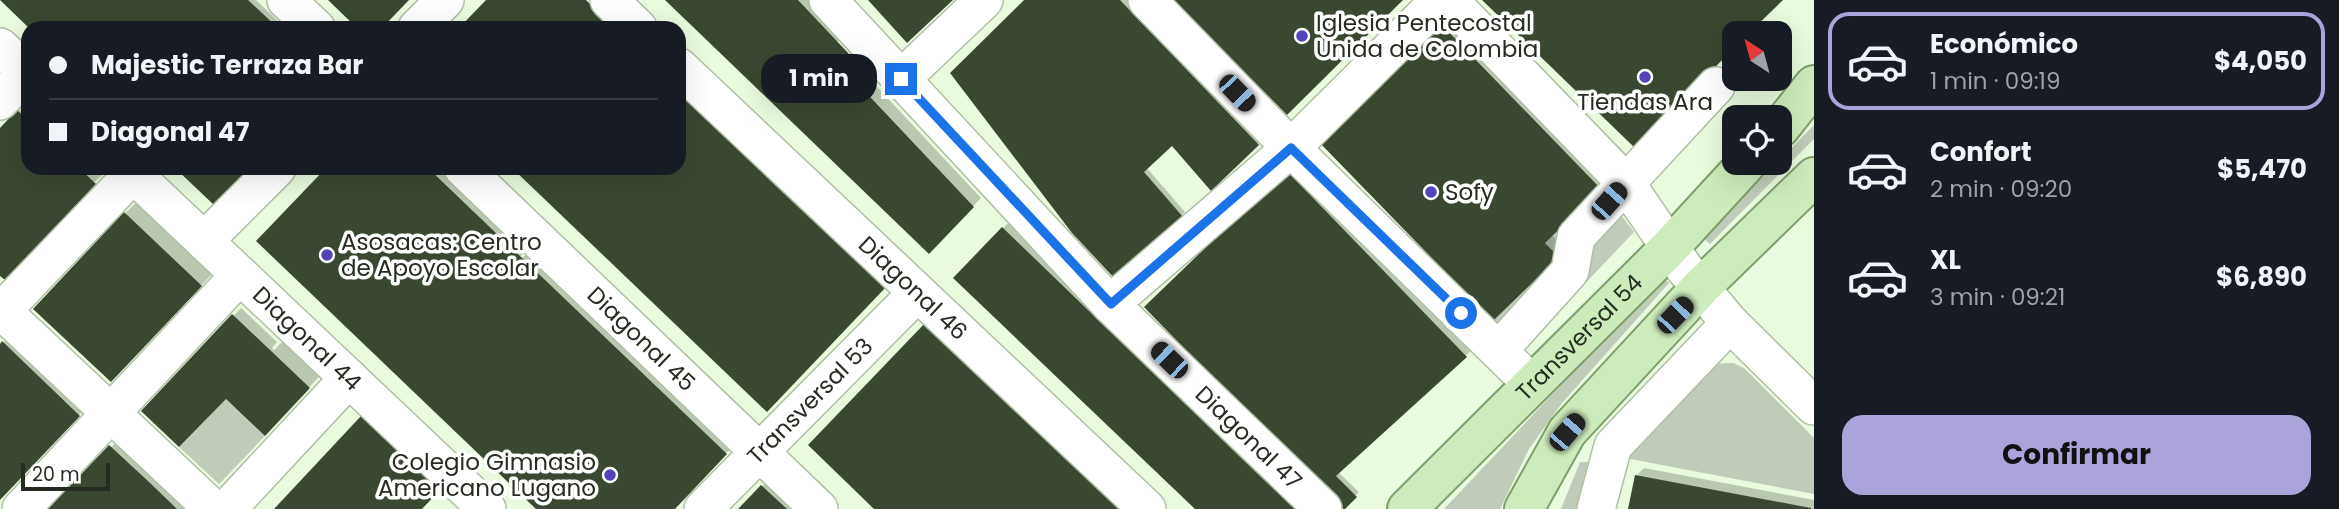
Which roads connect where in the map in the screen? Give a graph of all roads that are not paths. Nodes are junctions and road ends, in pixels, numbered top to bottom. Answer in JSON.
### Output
{"nodes":[{"id":1,"x":286,"y":0,"type":"edge"},
{"id":2,"x":445,"y":0,"type":"edge"},
{"id":3,"x":609,"y":0,"type":"edge"},
{"id":4,"x":828,"y":0,"type":"edge"},
{"id":5,"x":984,"y":0,"type":"edge"},
{"id":6,"x":1147,"y":0,"type":"edge"},
{"id":7,"x":1440,"y":0,"type":"edge"},
{"id":8,"x":1449,"y":0,"type":"edge"},
{"id":9,"x":308,"y":21,"type":"edge"},
{"id":10,"x":424,"y":21,"type":"edge"},
{"id":11,"x":631,"y":21,"type":"edge"},
{"id":12,"x":0,"y":47,"type":"edge"},
{"id":13,"x":21,"y":67,"type":"edge"},
{"id":14,"x":686,"y":74,"type":"edge"},
{"id":15,"x":21,"y":79,"type":"edge"},
{"id":16,"x":901,"y":79,"type":"junction"},
{"id":17,"x":1716,"y":86,"type":"dead end"},
{"id":18,"x":0,"y":101,"type":"edge"},
{"id":19,"x":1291,"y":148,"type":"junction"},
{"id":20,"x":126,"y":175,"type":"edge"},
{"id":21,"x":134,"y":175,"type":"edge"},
{"id":22,"x":270,"y":175,"type":"edge"},
{"id":23,"x":470,"y":175,"type":"edge"},
{"id":24,"x":1736,"y":175,"type":"edge"},
{"id":25,"x":1814,"y":177,"type":"edge"},
{"id":26,"x":1625,"y":182,"type":"junction"},
{"id":27,"x":204,"y":241,"type":"junction"},
{"id":28,"x":1668,"y":248,"type":"junction"},
{"id":29,"x":240,"y":275,"type":"junction"},
{"id":30,"x":1701,"y":287,"type":"junction"},
{"id":31,"x":916,"y":294,"type":"junction"},
{"id":32,"x":1111,"y":304,"type":"junction"},
{"id":33,"x":1,"y":311,"type":"edge"},
{"id":34,"x":1730,"y":323,"type":"junction"},
{"id":35,"x":1499,"y":350,"type":"junction"},
{"id":36,"x":349,"y":378,"type":"junction"},
{"id":37,"x":1531,"y":383,"type":"junction"},
{"id":38,"x":1814,"y":406,"type":"edge"},
{"id":39,"x":111,"y":414,"type":"junction"},
{"id":40,"x":759,"y":453,"type":"junction"},
{"id":41,"x":469,"y":503,"type":"edge"},
{"id":42,"x":21,"y":509,"type":"edge"},
{"id":43,"x":213,"y":509,"type":"edge"},
{"id":44,"x":227,"y":509,"type":"edge"},
{"id":45,"x":703,"y":509,"type":"edge"},
{"id":46,"x":819,"y":509,"type":"edge"},
{"id":47,"x":1147,"y":509,"type":"edge"},
{"id":48,"x":1324,"y":509,"type":"edge"},
{"id":49,"x":1407,"y":509,"type":"edge"},
{"id":50,"x":1524,"y":509,"type":"edge"},
{"id":51,"x":1596,"y":509,"type":"edge"}],
"edges":[{"from":1,"to":9,"type":"street"},
{"from":2,"to":10,"type":"street"},
{"from":3,"to":11,"type":"street"},
{"from":4,"to":16,"type":"street","name":"Diagonal 47"},
{"from":5,"to":16,"type":"street"},
{"from":6,"to":19,"type":"street"},
{"from":7,"to":19,"type":"street"},
{"from":8,"to":26,"type":"street"},
{"from":12,"to":13,"type":"street"},
{"from":14,"to":31,"type":"street","name":"Diagonal 46"},
{"from":15,"to":18,"type":"street"},
{"from":16,"to":32,"type":"street","name":"Diagonal 47"},
{"from":17,"to":26,"type":"street"},
{"from":19,"to":32,"type":"street"},
{"from":19,"to":35,"type":"street"},
{"from":20,"to":33,"type":"street"},
{"from":21,"to":27,"type":"street","name":"Diagonal 44"},
{"from":22,"to":27,"type":"street"},
{"from":23,"to":40,"type":"street","name":"Diagonal 45"},
{"from":24,"to":28,"type":"main road","name":"Transversal 54"},
{"from":25,"to":30,"type":"main road"},
{"from":26,"to":28,"type":"street"},
{"from":26,"to":35,"type":"street"},
{"from":27,"to":29,"type":"street","name":"Diagonal 44"},
{"from":28,"to":30,"type":"street"},
{"from":28,"to":37,"type":"main road","name":"Transversal 54"},
{"from":29,"to":36,"type":"street","name":"Diagonal 44"},
{"from":29,"to":39,"type":"street"},
{"from":30,"to":34,"type":"street"},
{"from":30,"to":50,"type":"main road"},
{"from":31,"to":40,"type":"street","name":"Transversal 53"},
{"from":31,"to":47,"type":"street","name":"Diagonal 46"},
{"from":32,"to":48,"type":"street","name":"Diagonal 47"},
{"from":33,"to":39,"type":"street"},
{"from":34,"to":38,"type":"street"},
{"from":34,"to":51,"type":"street"},
{"from":35,"to":37,"type":"street"},
{"from":36,"to":41,"type":"street","name":"Diagonal 44"},
{"from":36,"to":44,"type":"street"},
{"from":37,"to":49,"type":"main road","name":"Transversal 54"},
{"from":39,"to":42,"type":"street"},
{"from":39,"to":43,"type":"street"},
{"from":40,"to":45,"type":"street","name":"Transversal 53"},
{"from":40,"to":46,"type":"street","name":"Diagonal 45"}]}
